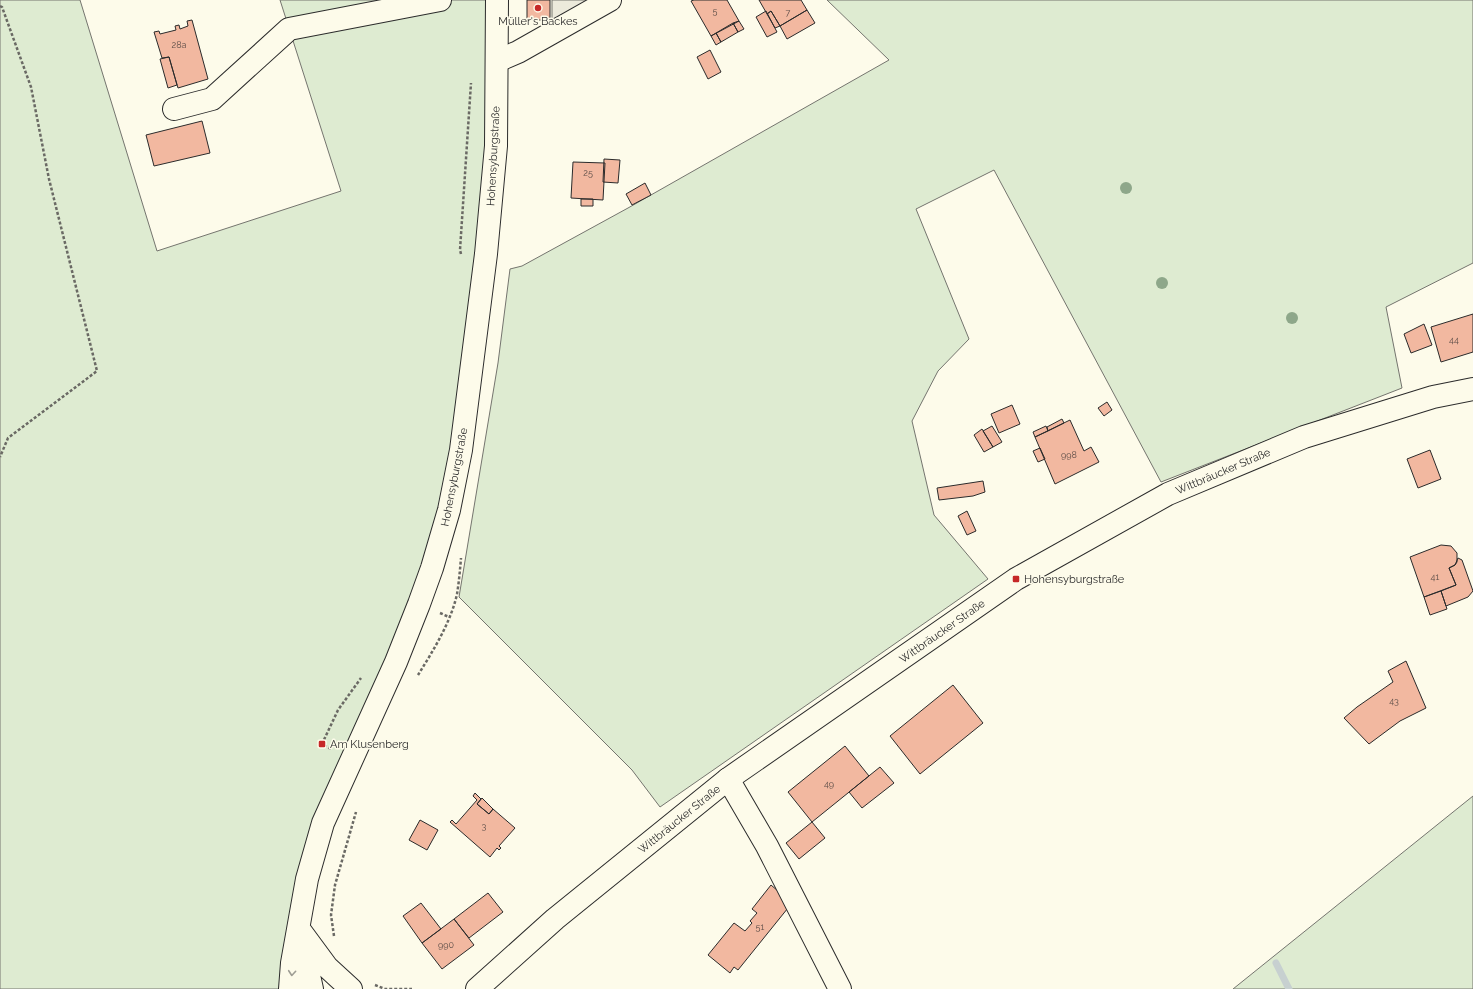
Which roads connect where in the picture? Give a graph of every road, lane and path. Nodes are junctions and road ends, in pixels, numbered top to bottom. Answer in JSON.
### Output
{"nodes":[{"id":1,"x":440,"y":0,"type":"edge"},
{"id":2,"x":497,"y":0,"type":"edge"},
{"id":3,"x":610,"y":0,"type":"edge"},
{"id":4,"x":0,"y":6,"type":"edge"},
{"id":5,"x":497,"y":61,"type":"junction"},
{"id":6,"x":471,"y":82,"type":"dead end"},
{"id":7,"x":174,"y":109,"type":"dead end"},
{"id":8,"x":462,"y":257,"type":"dead end"},
{"id":9,"x":1473,"y":389,"type":"edge"},
{"id":10,"x":0,"y":457,"type":"edge"},
{"id":11,"x":363,"y":674,"type":"dead end"},
{"id":12,"x":322,"y":744,"type":"dead end"},
{"id":13,"x":728,"y":779,"type":"junction"},
{"id":14,"x":299,"y":929,"type":"junction"},
{"id":15,"x":290,"y":989,"type":"edge"},
{"id":16,"x":312,"y":989,"type":"edge"},
{"id":17,"x":351,"y":989,"type":"edge"},
{"id":18,"x":478,"y":989,"type":"edge"},
{"id":19,"x":840,"y":989,"type":"edge"}],
"edges":[{"from":1,"to":7,"type":"main road"},
{"from":2,"to":5,"type":"main road","name":"Hohensyburgstraße"},
{"from":3,"to":5,"type":"main road"},
{"from":4,"to":10,"type":"path"},
{"from":5,"to":14,"type":"main road","name":"Hohensyburgstraße"},
{"from":6,"to":8,"type":"path"},
{"from":9,"to":13,"type":"main road","name":"Wittbräucker Straße"},
{"from":11,"to":12,"type":"path"},
{"from":13,"to":18,"type":"main road","name":"Wittbräucker Straße"},
{"from":13,"to":19,"type":"main road"},
{"from":14,"to":15,"type":"main road","name":"Hohensyburgstraße","one_way":true},
{"from":14,"to":16,"type":"main road","name":"Hohensyburgstraße"},
{"from":14,"to":17,"type":"main road"}]}
